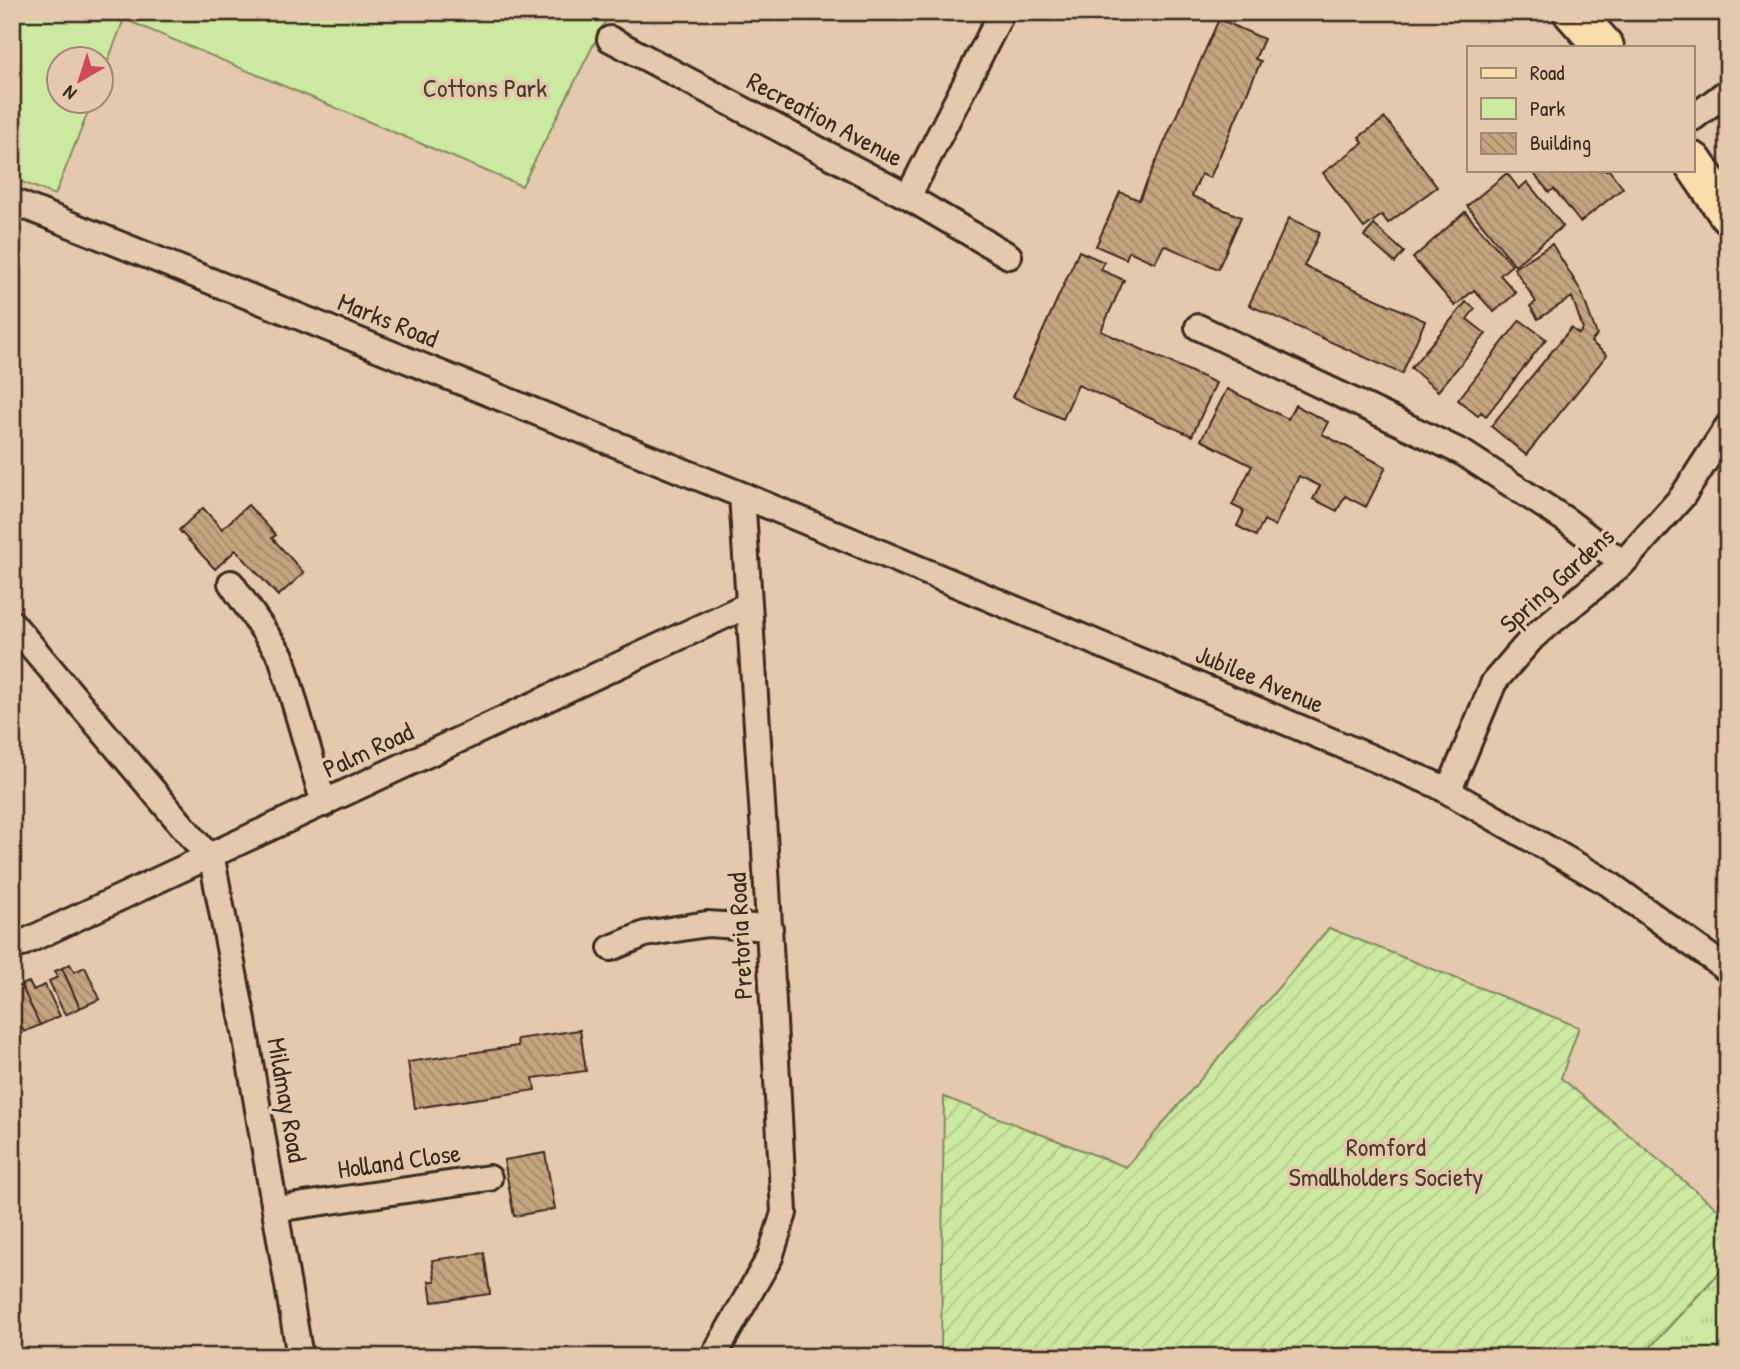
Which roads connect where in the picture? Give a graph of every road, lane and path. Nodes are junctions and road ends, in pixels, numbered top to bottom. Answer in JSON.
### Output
{"nodes":[{"id":1,"x":1002,"y":12,"type":"edge"},
{"id":2,"x":1573,"y":12,"type":"edge"},
{"id":3,"x":610,"y":39,"type":"dead end"},
{"id":4,"x":1603,"y":46,"type":"edge"},
{"id":5,"x":1728,"y":91,"type":"edge"},
{"id":6,"x":1694,"y":117,"type":"edge"},
{"id":7,"x":1694,"y":163,"type":"edge"},
{"id":8,"x":908,"y":197,"type":"junction"},
{"id":9,"x":12,"y":201,"type":"edge"},
{"id":10,"x":1728,"y":214,"type":"edge"},
{"id":11,"x":1009,"y":256,"type":"dead end"},
{"id":12,"x":1198,"y":327,"type":"dead end"},
{"id":13,"x":1728,"y":426,"type":"edge"},
{"id":14,"x":742,"y":495,"type":"junction"},
{"id":15,"x":1623,"y":563,"type":"junction"},
{"id":16,"x":231,"y":583,"type":"dead end"},
{"id":17,"x":748,"y":605,"type":"junction"},
{"id":18,"x":12,"y":623,"type":"edge"},
{"id":19,"x":1449,"y":790,"type":"junction"},
{"id":20,"x":324,"y":803,"type":"junction"},
{"id":21,"x":209,"y":855,"type":"junction"},
{"id":22,"x":769,"y":928,"type":"junction"},
{"id":23,"x":12,"y":948,"type":"edge"},
{"id":24,"x":611,"y":948,"type":"dead end"},
{"id":25,"x":1728,"y":970,"type":"edge"},
{"id":26,"x":489,"y":1178,"type":"dead end"},
{"id":27,"x":276,"y":1209,"type":"junction"},
{"id":28,"x":300,"y":1357,"type":"edge"},
{"id":29,"x":713,"y":1357,"type":"edge"}],
"edges":[{"from":1,"to":8,"type":"street"},
{"from":2,"to":4,"type":"main road"},
{"from":3,"to":8,"type":"street","name":"Recreation Avenue"},
{"from":5,"to":6,"type":"street"},
{"from":7,"to":10,"type":"main road"},
{"from":8,"to":11,"type":"street","name":"Recreation Avenue"},
{"from":9,"to":14,"type":"street","name":"Marks Road"},
{"from":12,"to":15,"type":"street"},
{"from":13,"to":15,"type":"street","name":"Spring Gardens"},
{"from":14,"to":17,"type":"street","name":"Pretoria Road"},
{"from":14,"to":19,"type":"street","name":"Jubilee Avenue"},
{"from":15,"to":19,"type":"street","name":"Spring Gardens"},
{"from":16,"to":20,"type":"street"},
{"from":17,"to":20,"type":"street","name":"Palm Road"},
{"from":17,"to":22,"type":"street","name":"Pretoria Road"},
{"from":18,"to":21,"type":"street","name":"Mildmay Road"},
{"from":19,"to":25,"type":"street","name":"Jubilee Avenue"},
{"from":20,"to":21,"type":"street","name":"Palm Road"},
{"from":21,"to":23,"type":"street","name":"Palm Road"},
{"from":21,"to":27,"type":"street","name":"Mildmay Road"},
{"from":22,"to":24,"type":"street"},
{"from":22,"to":29,"type":"street","name":"Pretoria Road"},
{"from":26,"to":27,"type":"street","name":"Holland Close"},
{"from":27,"to":28,"type":"street","name":"Mildmay Road"}]}
